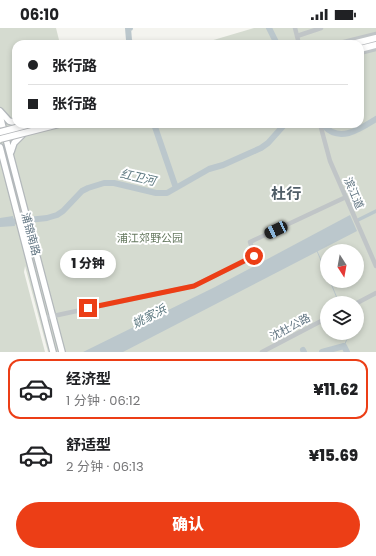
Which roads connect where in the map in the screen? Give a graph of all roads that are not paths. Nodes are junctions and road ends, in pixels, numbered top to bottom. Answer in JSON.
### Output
{"nodes":[{"id":1,"x":295,"y":28,"type":"edge"},
{"id":2,"x":321,"y":28,"type":"edge"},
{"id":3,"x":376,"y":34,"type":"edge"},
{"id":4,"x":297,"y":36,"type":"junction"},
{"id":5,"x":376,"y":37,"type":"edge"},
{"id":6,"x":298,"y":40,"type":"edge"},
{"id":7,"x":352,"y":40,"type":"edge"},
{"id":8,"x":364,"y":40,"type":"edge"},
{"id":9,"x":364,"y":40,"type":"edge"},
{"id":10,"x":376,"y":47,"type":"edge"},
{"id":11,"x":364,"y":50,"type":"edge"},
{"id":12,"x":0,"y":112,"type":"edge"},
{"id":13,"x":0,"y":116,"type":"edge"},
{"id":14,"x":12,"y":122,"type":"edge"},
{"id":15,"x":12,"y":127,"type":"edge"},
{"id":16,"x":12,"y":128,"type":"edge"},
{"id":17,"x":44,"y":128,"type":"edge"},
{"id":18,"x":48,"y":128,"type":"edge"},
{"id":19,"x":322,"y":128,"type":"edge"},
{"id":20,"x":1,"y":130,"type":"edge"},
{"id":21,"x":23,"y":134,"type":"junction"},
{"id":22,"x":2,"y":139,"type":"edge"},
{"id":23,"x":0,"y":147,"type":"edge"},
{"id":24,"x":11,"y":156,"type":"junction"},
{"id":25,"x":346,"y":198,"type":"junction"},
{"id":26,"x":376,"y":266,"type":"edge"},
{"id":27,"x":376,"y":293,"type":"edge"},
{"id":28,"x":364,"y":299,"type":"edge"},
{"id":29,"x":53,"y":316,"type":"junction"},
{"id":30,"x":44,"y":318,"type":"junction"},
{"id":31,"x":320,"y":322,"type":"edge"},
{"id":32,"x":53,"y":350,"type":"edge"},
{"id":33,"x":62,"y":352,"type":"edge"},
{"id":34,"x":262,"y":352,"type":"edge"}],
"edges":[{"from":1,"to":4,"type":"street"},
{"from":2,"to":4,"type":"street"},
{"from":3,"to":7,"type":"street"},
{"from":4,"to":6,"type":"street"},
{"from":5,"to":8,"type":"main road"},
{"from":5,"to":9,"type":"highway"},
{"from":10,"to":11,"type":"highway"},
{"from":12,"to":14,"type":"main road"},
{"from":13,"to":20,"type":"main road","name":"浦锦南路"},
{"from":15,"to":20,"type":"main road"},
{"from":16,"to":20,"type":"highway","bridge":true},
{"from":17,"to":22,"type":"highway","bridge":true},
{"from":18,"to":21,"type":"main road"},
{"from":19,"to":25,"type":"street","name":"滨江道"},
{"from":20,"to":22,"type":"main road","name":"浦锦南路"},
{"from":21,"to":22,"type":"main road"},
{"from":21,"to":24,"type":"main road"},
{"from":22,"to":24,"type":"main road","name":"浦锦南路"},
{"from":23,"to":30,"type":"main road","name":"浦锦南路"},
{"from":24,"to":29,"type":"main road","name":"浦锦南路"},
{"from":25,"to":26,"type":"street","name":"滨江道"},
{"from":25,"to":29,"type":"street"},
{"from":27,"to":28,"type":"street"},
{"from":29,"to":30,"type":"street"},
{"from":29,"to":33,"type":"main road","name":"浦锦南路"},
{"from":30,"to":32,"type":"main road","name":"浦锦南路"},
{"from":31,"to":34,"type":"street","name":"沈杜公路"}]}
